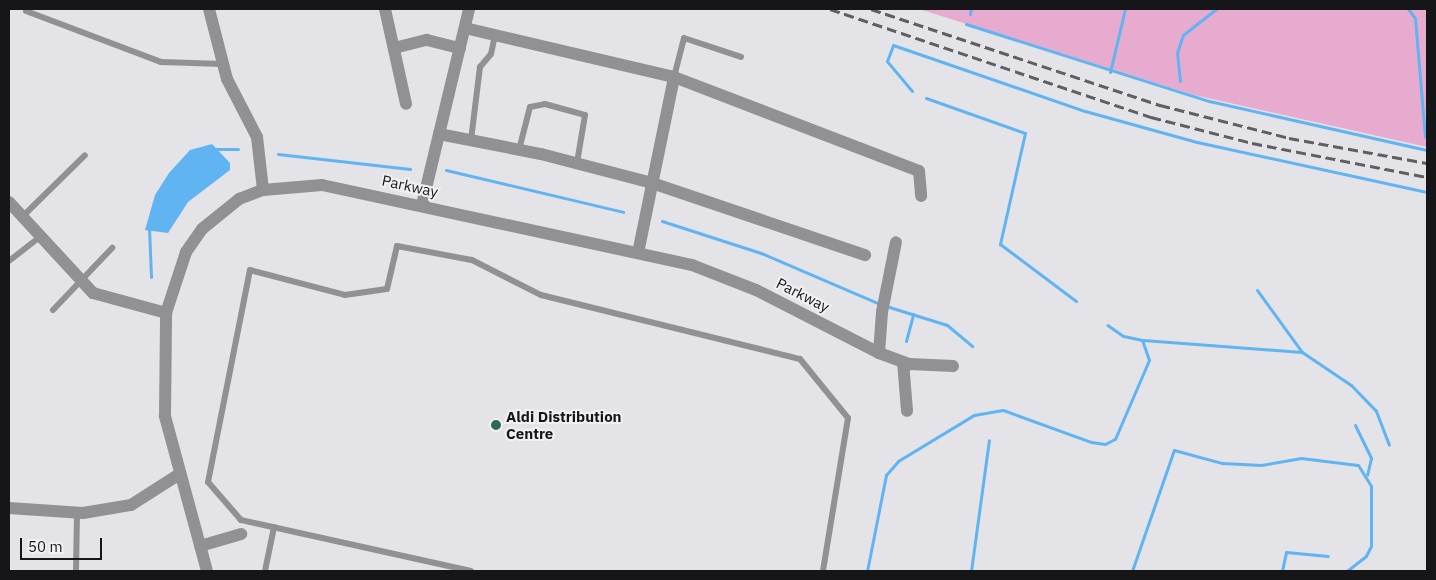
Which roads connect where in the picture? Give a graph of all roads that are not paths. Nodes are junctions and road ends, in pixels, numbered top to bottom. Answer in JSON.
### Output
{"nodes":[{"id":1,"x":209,"y":9,"type":"edge"},
{"id":2,"x":385,"y":9,"type":"edge"},
{"id":3,"x":469,"y":9,"type":"edge"},
{"id":4,"x":26,"y":11,"type":"dead end"},
{"id":5,"x":465,"y":28,"type":"junction"},
{"id":6,"x":496,"y":35,"type":"junction"},
{"id":7,"x":394,"y":48,"type":"junction"},
{"id":8,"x":460,"y":48,"type":"junction"},
{"id":9,"x":741,"y":57,"type":"dead end"},
{"id":10,"x":224,"y":64,"type":"junction"},
{"id":11,"x":674,"y":77,"type":"junction"},
{"id":12,"x":406,"y":104,"type":"dead end"},
{"id":13,"x":439,"y":134,"type":"junction"},
{"id":14,"x":471,"y":140,"type":"junction"},
{"id":15,"x":519,"y":150,"type":"junction"},
{"id":16,"x":85,"y":155,"type":"dead end"},
{"id":17,"x":577,"y":163,"type":"junction"},
{"id":18,"x":652,"y":183,"type":"junction"},
{"id":19,"x":263,"y":190,"type":"junction"},
{"id":20,"x":921,"y":196,"type":"dead end"},
{"id":21,"x":9,"y":202,"type":"edge"},
{"id":22,"x":422,"y":205,"type":"junction"},
{"id":23,"x":22,"y":217,"type":"junction"},
{"id":24,"x":40,"y":237,"type":"junction"},
{"id":25,"x":896,"y":242,"type":"dead end"},
{"id":26,"x":112,"y":248,"type":"dead end"},
{"id":27,"x":638,"y":253,"type":"junction"},
{"id":28,"x":865,"y":255,"type":"dead end"},
{"id":29,"x":9,"y":260,"type":"edge"},
{"id":30,"x":78,"y":281,"type":"junction"},
{"id":31,"x":53,"y":310,"type":"dead end"},
{"id":32,"x":166,"y":313,"type":"junction"},
{"id":33,"x":879,"y":353,"type":"junction"},
{"id":34,"x":903,"y":362,"type":"junction"},
{"id":35,"x":953,"y":366,"type":"dead end"},
{"id":36,"x":907,"y":410,"type":"dead end"},
{"id":37,"x":178,"y":475,"type":"junction"},
{"id":38,"x":9,"y":508,"type":"edge"},
{"id":39,"x":77,"y":512,"type":"junction"},
{"id":40,"x":274,"y":527,"type":"junction"},
{"id":41,"x":241,"y":534,"type":"dead end"},
{"id":42,"x":200,"y":546,"type":"junction"},
{"id":43,"x":76,"y":571,"type":"edge"},
{"id":44,"x":206,"y":571,"type":"edge"},
{"id":45,"x":265,"y":571,"type":"edge"},
{"id":46,"x":471,"y":571,"type":"edge"},
{"id":47,"x":823,"y":571,"type":"edge"}],
"edges":[{"from":1,"to":10,"type":"street"},
{"from":2,"to":7,"type":"street"},
{"from":3,"to":5,"type":"street"},
{"from":4,"to":10,"type":"lane"},
{"from":5,"to":6,"type":"street"},
{"from":5,"to":8,"type":"street"},
{"from":6,"to":11,"type":"street"},
{"from":6,"to":14,"type":"lane"},
{"from":7,"to":8,"type":"street"},
{"from":7,"to":12,"type":"street"},
{"from":8,"to":13,"type":"street"},
{"from":9,"to":11,"type":"lane"},
{"from":10,"to":19,"type":"street"},
{"from":11,"to":18,"type":"street"},
{"from":11,"to":20,"type":"street"},
{"from":13,"to":14,"type":"street"},
{"from":13,"to":22,"type":"street"},
{"from":14,"to":15,"type":"street"},
{"from":15,"to":17,"type":"street"},
{"from":15,"to":17,"type":"lane"},
{"from":16,"to":23,"type":"lane"},
{"from":17,"to":18,"type":"street"},
{"from":18,"to":27,"type":"street"},
{"from":18,"to":28,"type":"street"},
{"from":19,"to":22,"type":"street","name":"Parkway"},
{"from":19,"to":32,"type":"street","name":"Parkway"},
{"from":21,"to":23,"type":"street"},
{"from":22,"to":27,"type":"street","name":"Parkway"},
{"from":23,"to":24,"type":"street"},
{"from":24,"to":29,"type":"lane"},
{"from":24,"to":30,"type":"street"},
{"from":25,"to":33,"type":"street"},
{"from":26,"to":30,"type":"lane"},
{"from":27,"to":33,"type":"street","name":"Parkway"},
{"from":30,"to":31,"type":"lane"},
{"from":30,"to":32,"type":"street"},
{"from":32,"to":37,"type":"street","name":"Parkway"},
{"from":33,"to":34,"type":"street","name":"Parkway"},
{"from":34,"to":35,"type":"street","name":"Parkway"},
{"from":34,"to":36,"type":"street"},
{"from":37,"to":39,"type":"street"},
{"from":37,"to":42,"type":"street","name":"Parkway"},
{"from":38,"to":39,"type":"street"},
{"from":39,"to":43,"type":"lane"},
{"from":40,"to":45,"type":"lane"},
{"from":40,"to":46,"type":"lane"},
{"from":40,"to":47,"type":"lane"},
{"from":41,"to":42,"type":"street"},
{"from":42,"to":44,"type":"street","name":"Parkway"}]}
